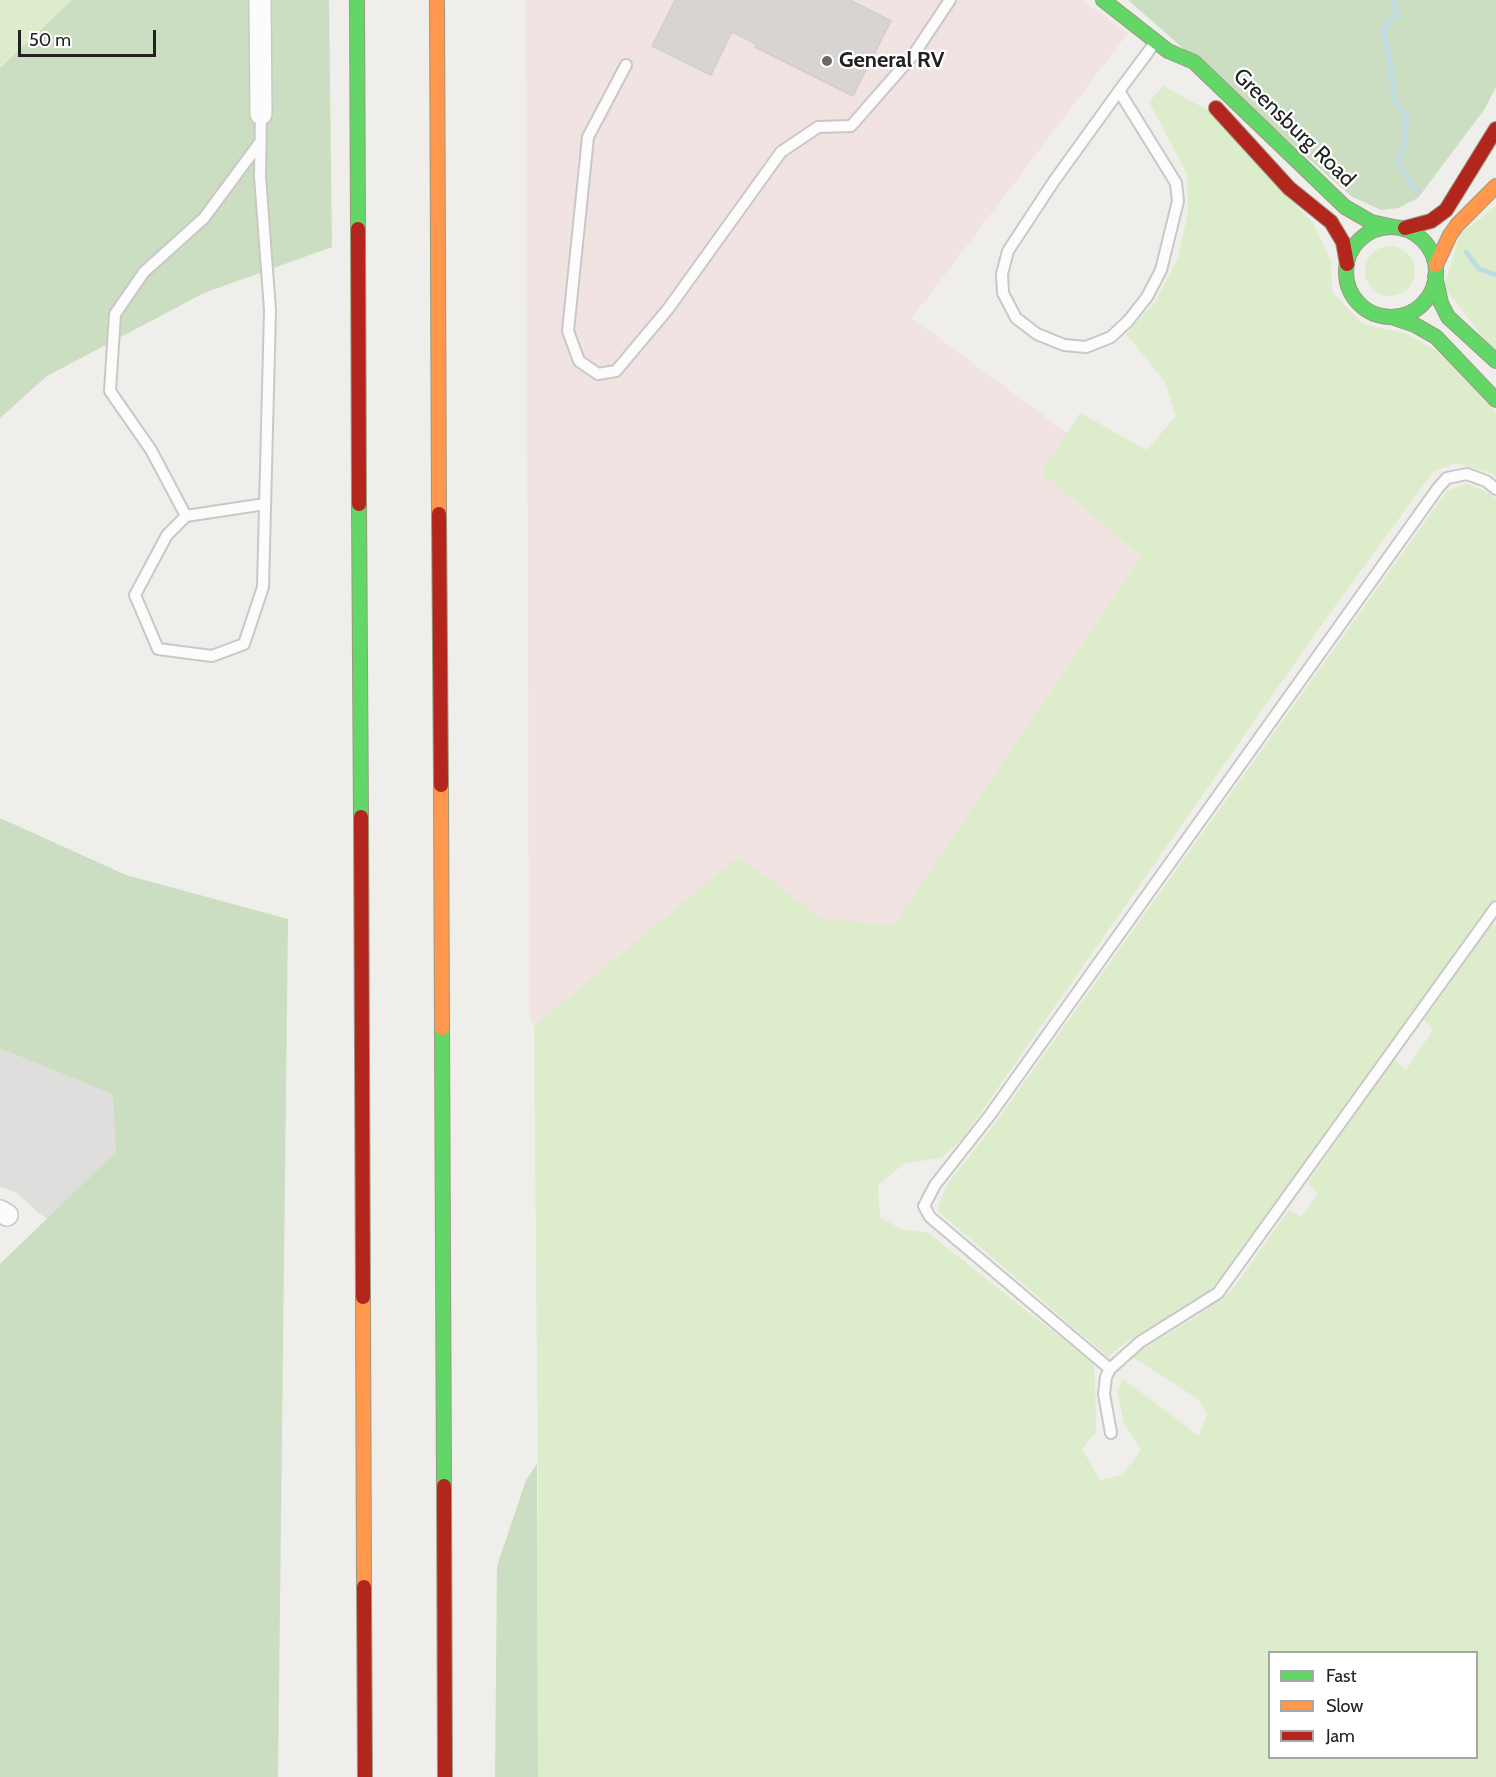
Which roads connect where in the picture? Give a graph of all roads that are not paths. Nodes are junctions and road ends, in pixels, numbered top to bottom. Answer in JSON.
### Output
{"nodes":[{"id":1,"x":260,"y":0,"type":"edge"},
{"id":2,"x":357,"y":0,"type":"edge"},
{"id":3,"x":436,"y":0,"type":"edge"},
{"id":4,"x":1103,"y":0,"type":"edge"},
{"id":5,"x":948,"y":1,"type":"edge"},
{"id":6,"x":1156,"y":41,"type":"junction"},
{"id":7,"x":1168,"y":51,"type":"junction"},
{"id":8,"x":626,"y":64,"type":"dead end"},
{"id":9,"x":1178,"y":68,"type":"dead end"},
{"id":10,"x":1119,"y":91,"type":"junction"},
{"id":11,"x":1204,"y":97,"type":"dead end"},
{"id":12,"x":261,"y":114,"type":"joint"},
{"id":13,"x":1496,"y":129,"type":"edge"},
{"id":14,"x":261,"y":141,"type":"junction"},
{"id":15,"x":1496,"y":186,"type":"edge"},
{"id":16,"x":1400,"y":227,"type":"junction"},
{"id":17,"x":1347,"y":264,"type":"junction"},
{"id":18,"x":1436,"y":271,"type":"junction"},
{"id":19,"x":1391,"y":317,"type":"junction"},
{"id":20,"x":1496,"y":361,"type":"edge"},
{"id":21,"x":1496,"y":400,"type":"edge"},
{"id":22,"x":1496,"y":489,"type":"edge"},
{"id":23,"x":265,"y":504,"type":"junction"},
{"id":24,"x":186,"y":516,"type":"junction"},
{"id":25,"x":1496,"y":907,"type":"edge"},
{"id":26,"x":1110,"y":1369,"type":"junction"},
{"id":27,"x":1111,"y":1433,"type":"dead end"},
{"id":28,"x":365,"y":1777,"type":"edge"},
{"id":29,"x":445,"y":1777,"type":"edge"}],
"edges":[{"from":1,"to":12,"type":"street"},
{"from":2,"to":28,"type":"main road"},
{"from":3,"to":29,"type":"main road"},
{"from":4,"to":6,"type":"main road","name":"Greensburg Road"},
{"from":5,"to":8,"type":"lane"},
{"from":6,"to":7,"type":"main road","name":"Greensburg Road"},
{"from":6,"to":10,"type":"lane"},
{"from":7,"to":9,"type":"main road","name":"Greensburg Road"},
{"from":7,"to":16,"type":"main road","name":"Greensburg Road"},
{"from":10,"to":10,"type":"lane"},
{"from":11,"to":17,"type":"main road","name":"Greensburg Road"},
{"from":12,"to":14,"type":"lane"},
{"from":13,"to":16,"type":"main road"},
{"from":14,"to":23,"type":"lane"},
{"from":14,"to":24,"type":"lane"},
{"from":15,"to":18,"type":"main road"},
{"from":16,"to":17,"type":"main road"},
{"from":16,"to":18,"type":"main road"},
{"from":17,"to":19,"type":"main road"},
{"from":18,"to":19,"type":"main road"},
{"from":18,"to":20,"type":"main road"},
{"from":19,"to":21,"type":"main road"},
{"from":22,"to":26,"type":"lane"},
{"from":23,"to":24,"type":"lane"},
{"from":23,"to":24,"type":"lane"},
{"from":25,"to":26,"type":"lane"},
{"from":26,"to":27,"type":"lane"}]}
